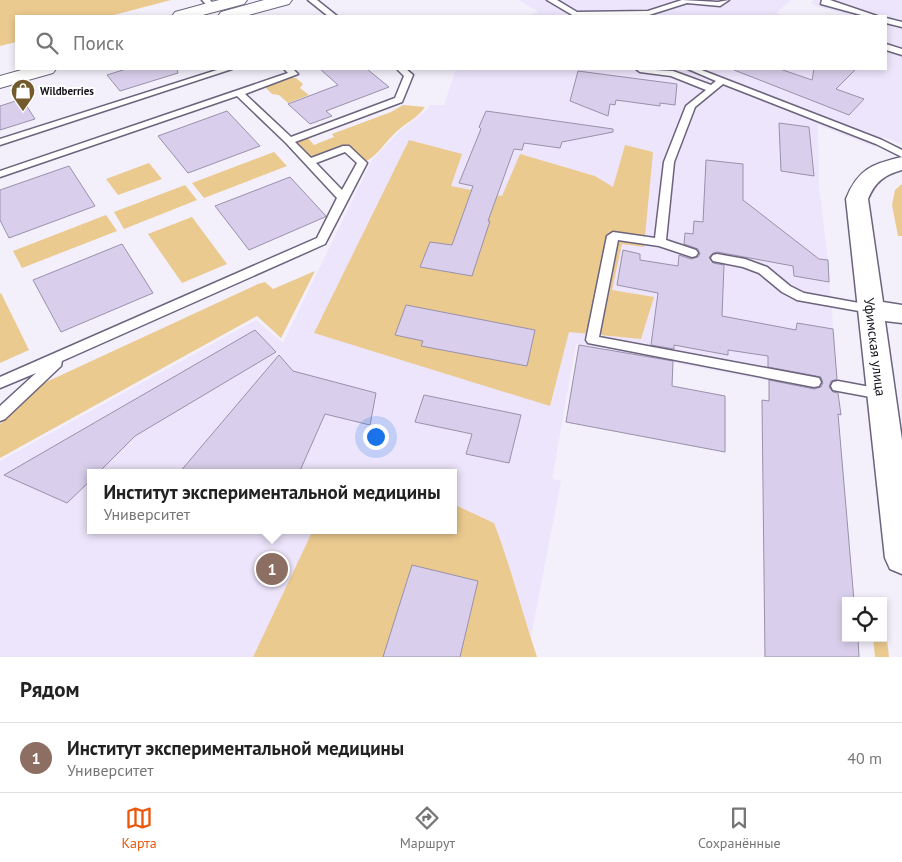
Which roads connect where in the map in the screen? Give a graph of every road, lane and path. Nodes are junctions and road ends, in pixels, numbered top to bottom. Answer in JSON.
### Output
{"nodes":[{"id":1,"x":238,"y":0,"type":"edge"},
{"id":2,"x":283,"y":0,"type":"edge"},
{"id":3,"x":312,"y":0,"type":"edge"},
{"id":4,"x":551,"y":0,"type":"edge"},
{"id":5,"x":725,"y":0,"type":"edge"},
{"id":6,"x":826,"y":0,"type":"edge"},
{"id":7,"x":215,"y":8,"type":"edge"},
{"id":8,"x":185,"y":15,"type":"edge"},
{"id":9,"x":332,"y":15,"type":"edge"},
{"id":10,"x":870,"y":15,"type":"edge"},
{"id":11,"x":887,"y":20,"type":"edge"},
{"id":12,"x":902,"y":25,"type":"edge"},
{"id":13,"x":887,"y":47,"type":"edge"},
{"id":14,"x":902,"y":52,"type":"edge"},
{"id":15,"x":15,"y":63,"type":"edge"},
{"id":16,"x":0,"y":68,"type":"edge"},
{"id":17,"x":42,"y":70,"type":"edge"},
{"id":18,"x":225,"y":70,"type":"edge"},
{"id":19,"x":289,"y":70,"type":"edge"},
{"id":20,"x":402,"y":70,"type":"edge"},
{"id":21,"x":647,"y":70,"type":"edge"},
{"id":22,"x":694,"y":70,"type":"edge"},
{"id":23,"x":722,"y":81,"type":"junction"},
{"id":24,"x":0,"y":82,"type":"edge"},
{"id":25,"x":712,"y":89,"type":"junction"},
{"id":26,"x":239,"y":93,"type":"junction"},
{"id":27,"x":0,"y":142,"type":"edge"},
{"id":28,"x":290,"y":142,"type":"junction"},
{"id":29,"x":902,"y":154,"type":"edge"},
{"id":30,"x":310,"y":162,"type":"junction"},
{"id":31,"x":902,"y":163,"type":"edge"},
{"id":32,"x":0,"y":174,"type":"edge"},
{"id":33,"x":343,"y":198,"type":"junction"},
{"id":34,"x":660,"y":242,"type":"junction"},
{"id":35,"x":692,"y":253,"type":"dead end"},
{"id":36,"x":717,"y":258,"type":"dead end"},
{"id":37,"x":870,"y":309,"type":"junction"},
{"id":38,"x":902,"y":314,"type":"edge"},
{"id":39,"x":63,"y":356,"type":"junction"},
{"id":40,"x":814,"y":382,"type":"dead end"},
{"id":41,"x":0,"y":384,"type":"edge"},
{"id":42,"x":838,"y":386,"type":"dead end"},
{"id":43,"x":881,"y":394,"type":"junction"},
{"id":44,"x":0,"y":415,"type":"edge"},
{"id":45,"x":902,"y":558,"type":"edge"}],
"edges":[{"from":1,"to":7,"type":"main road"},
{"from":2,"to":7,"type":"main road"},
{"from":3,"to":9,"type":"lane"},
{"from":4,"to":5,"type":"lane"},
{"from":6,"to":10,"type":"lane"},
{"from":7,"to":8,"type":"main road"},
{"from":11,"to":12,"type":"lane"},
{"from":13,"to":14,"type":"lane"},
{"from":15,"to":16,"type":"main road"},
{"from":17,"to":24,"type":"main road"},
{"from":18,"to":27,"type":"lane"},
{"from":19,"to":26,"type":"lane"},
{"from":20,"to":28,"type":"lane"},
{"from":21,"to":25,"type":"lane"},
{"from":22,"to":23,"type":"lane"},
{"from":23,"to":25,"type":"lane"},
{"from":23,"to":29,"type":"lane"},
{"from":25,"to":34,"type":"lane"},
{"from":26,"to":28,"type":"lane"},
{"from":26,"to":32,"type":"lane"},
{"from":28,"to":30,"type":"lane"},
{"from":30,"to":33,"type":"lane"},
{"from":30,"to":33,"type":"lane"},
{"from":31,"to":37,"type":"street","name":"Уфимская улица"},
{"from":33,"to":39,"type":"lane"},
{"from":34,"to":35,"type":"lane"},
{"from":34,"to":40,"type":"lane"},
{"from":36,"to":37,"type":"lane"},
{"from":37,"to":38,"type":"street"},
{"from":37,"to":43,"type":"street","name":"Уфимская улица"},
{"from":39,"to":41,"type":"lane"},
{"from":39,"to":44,"type":"lane"},
{"from":42,"to":43,"type":"lane"},
{"from":43,"to":45,"type":"street","name":"Уфимская улица"}]}
